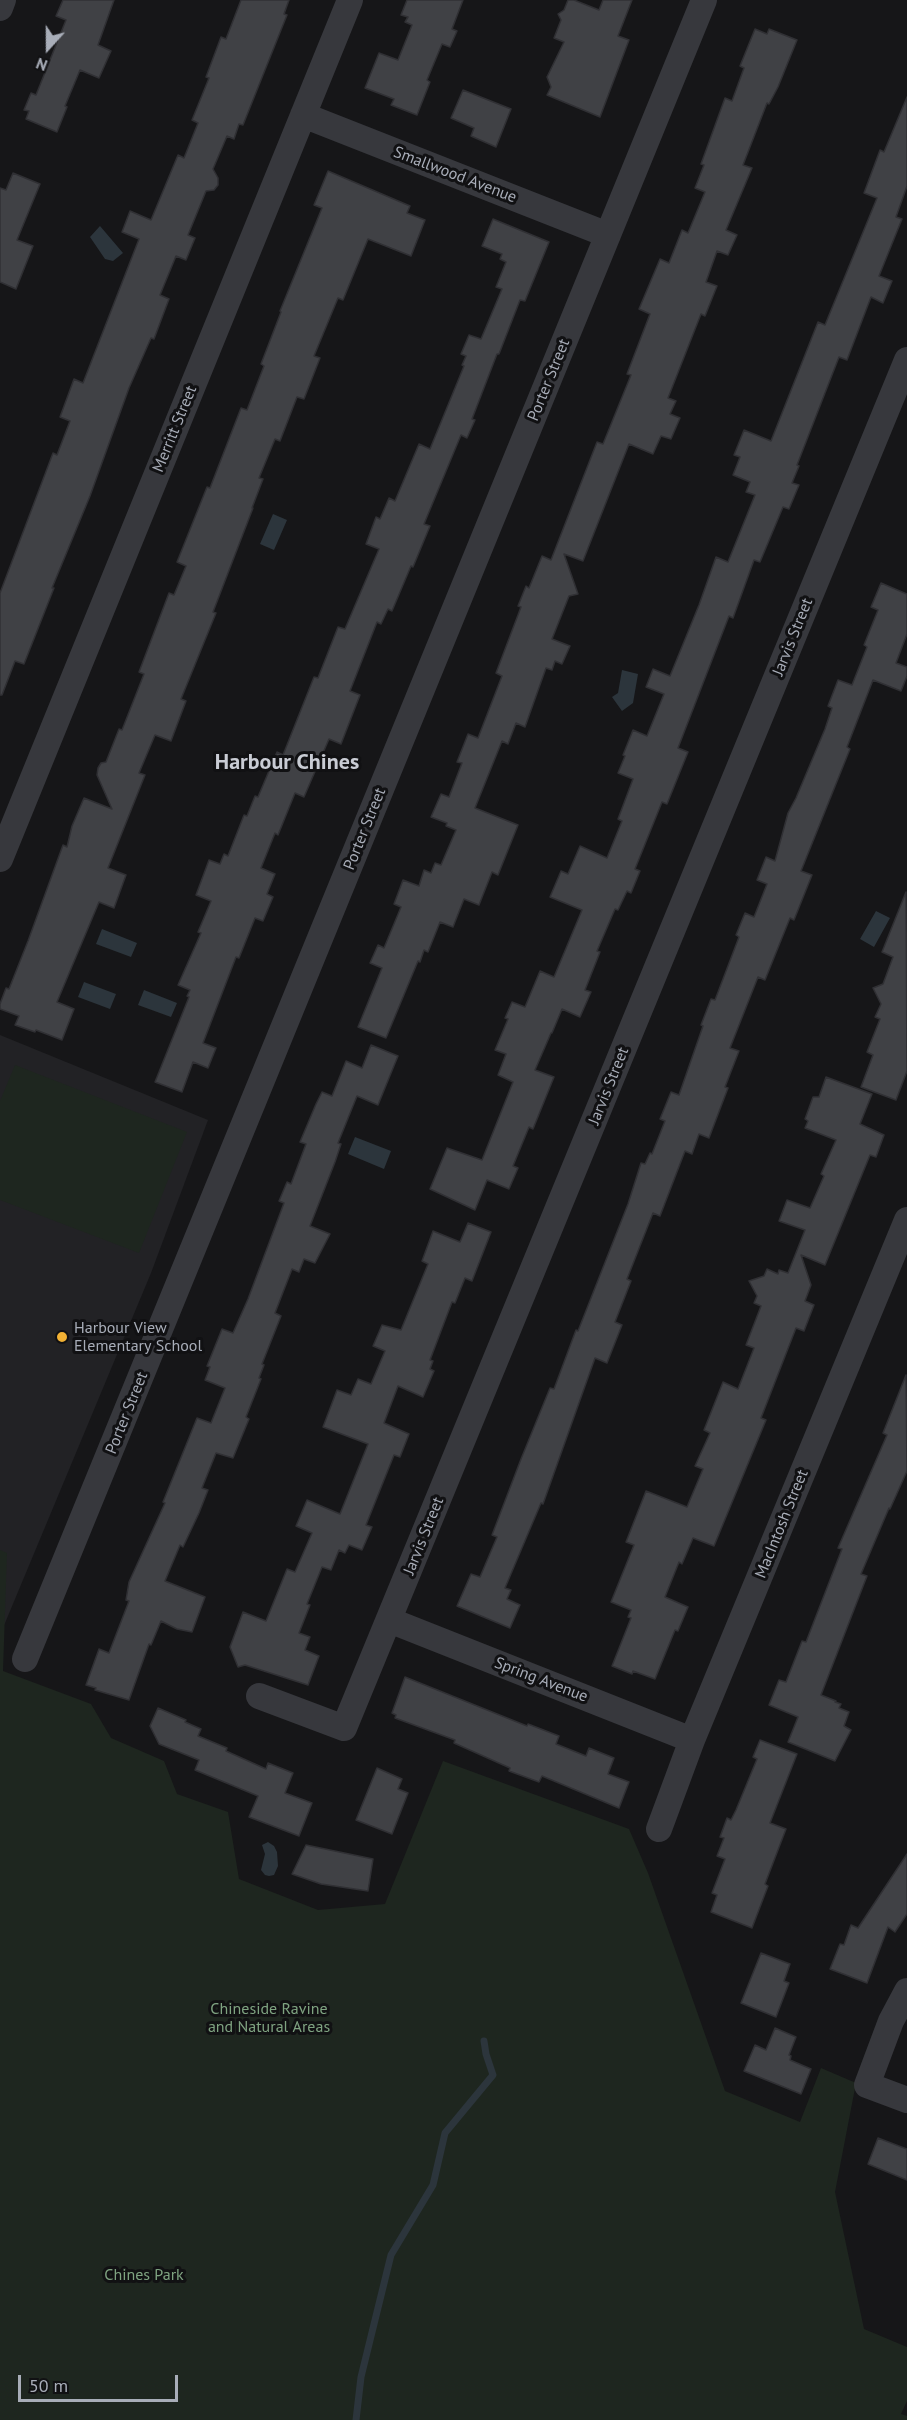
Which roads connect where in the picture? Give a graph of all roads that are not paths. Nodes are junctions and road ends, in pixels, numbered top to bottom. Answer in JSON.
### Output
{"nodes":[{"id":1,"x":3,"y":0,"type":"edge"},
{"id":2,"x":350,"y":0,"type":"edge"},
{"id":3,"x":704,"y":0,"type":"edge"},
{"id":4,"x":0,"y":8,"type":"edge"},
{"id":5,"x":303,"y":115,"type":"junction"},
{"id":6,"x":608,"y":235,"type":"junction"},
{"id":7,"x":907,"y":360,"type":"edge"},
{"id":8,"x":0,"y":859,"type":"edge"},
{"id":9,"x":907,"y":1220,"type":"edge"},
{"id":10,"x":389,"y":1620,"type":"junction"},
{"id":11,"x":25,"y":1659,"type":"dead end"},
{"id":12,"x":259,"y":1696,"type":"dead end"},
{"id":13,"x":692,"y":1740,"type":"junction"},
{"id":14,"x":659,"y":1829,"type":"dead end"},
{"id":15,"x":907,"y":1991,"type":"edge"},
{"id":16,"x":907,"y":2100,"type":"edge"}],
"edges":[{"from":1,"to":4,"type":"street"},
{"from":2,"to":5,"type":"street","name":"Merritt Street"},
{"from":3,"to":6,"type":"street","name":"Porter Street"},
{"from":5,"to":6,"type":"street","name":"Smallwood Avenue"},
{"from":5,"to":8,"type":"street","name":"Merritt Street"},
{"from":6,"to":11,"type":"street","name":"Porter Street"},
{"from":7,"to":10,"type":"street","name":"Jarvis Street"},
{"from":9,"to":13,"type":"street","name":"MacIntosh Street"},
{"from":10,"to":12,"type":"street","name":"Jarvis Street"},
{"from":10,"to":13,"type":"street","name":"Spring Avenue"},
{"from":13,"to":14,"type":"street","name":"MacIntosh Street"},
{"from":15,"to":16,"type":"street"}]}
